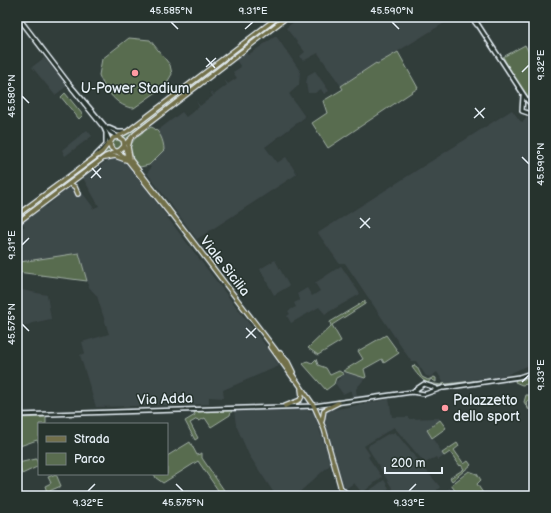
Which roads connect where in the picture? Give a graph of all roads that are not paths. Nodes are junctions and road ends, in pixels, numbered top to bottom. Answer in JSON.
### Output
{"nodes":[{"id":1,"x":18,"y":17,"type":"edge"},
{"id":2,"x":278,"y":17,"type":"edge"},
{"id":3,"x":287,"y":17,"type":"edge"},
{"id":4,"x":472,"y":17,"type":"edge"},
{"id":5,"x":520,"y":88,"type":"junction"},
{"id":6,"x":529,"y":103,"type":"junction"},
{"id":7,"x":523,"y":104,"type":"junction"},
{"id":8,"x":534,"y":112,"type":"edge"},
{"id":9,"x":101,"y":122,"type":"junction"},
{"id":10,"x":131,"y":129,"type":"junction"},
{"id":11,"x":135,"y":134,"type":"junction"},
{"id":12,"x":117,"y":137,"type":"junction"},
{"id":13,"x":110,"y":142,"type":"junction"},
{"id":14,"x":124,"y":146,"type":"junction"},
{"id":15,"x":116,"y":151,"type":"junction"},
{"id":16,"x":93,"y":158,"type":"junction"},
{"id":17,"x":97,"y":162,"type":"junction"},
{"id":18,"x":133,"y":163,"type":"junction"},
{"id":19,"x":134,"y":170,"type":"junction"},
{"id":20,"x":70,"y":184,"type":"junction"},
{"id":21,"x":78,"y":194,"type":"dead end"},
{"id":22,"x":170,"y":214,"type":"junction"},
{"id":23,"x":17,"y":215,"type":"edge"},
{"id":24,"x":17,"y":223,"type":"edge"},
{"id":25,"x":262,"y":333,"type":"junction"},
{"id":26,"x":285,"y":363,"type":"junction"},
{"id":27,"x":534,"y":372,"type":"edge"},
{"id":28,"x":298,"y":383,"type":"junction"},
{"id":29,"x":419,"y":386,"type":"junction"},
{"id":30,"x":428,"y":386,"type":"junction"},
{"id":31,"x":445,"y":387,"type":"junction"},
{"id":32,"x":301,"y":388,"type":"junction"},
{"id":33,"x":412,"y":392,"type":"junction"},
{"id":34,"x":428,"y":392,"type":"junction"},
{"id":35,"x":420,"y":393,"type":"junction"},
{"id":36,"x":338,"y":403,"type":"junction"},
{"id":37,"x":285,"y":406,"type":"junction"},
{"id":38,"x":314,"y":406,"type":"junction"},
{"id":39,"x":17,"y":415,"type":"edge"},
{"id":40,"x":322,"y":422,"type":"junction"},
{"id":41,"x":340,"y":487,"type":"junction"},
{"id":42,"x":343,"y":496,"type":"edge"},
{"id":43,"x":349,"y":496,"type":"edge"}],
"edges":[{"from":1,"to":9,"type":"main road"},
{"from":2,"to":10,"type":"main road"},
{"from":3,"to":11,"type":"main road"},
{"from":4,"to":5,"type":"main road"},
{"from":5,"to":6,"type":"main road"},
{"from":5,"to":7,"type":"main road"},
{"from":6,"to":7,"type":"main road"},
{"from":6,"to":8,"type":"main road"},
{"from":7,"to":8,"type":"main road"},
{"from":9,"to":10,"type":"main road"},
{"from":9,"to":12,"type":"main road"},
{"from":9,"to":13,"type":"main road"},
{"from":9,"to":16,"type":"main road"},
{"from":10,"to":12,"type":"main road"},
{"from":11,"to":14,"type":"main road"},
{"from":11,"to":18,"type":"main road"},
{"from":12,"to":13,"type":"main road"},
{"from":12,"to":14,"type":"main road"},
{"from":13,"to":15,"type":"main road"},
{"from":13,"to":16,"type":"main road"},
{"from":14,"to":15,"type":"main road"},
{"from":14,"to":18,"type":"main road","name":"Viale Sicilia"},
{"from":15,"to":17,"type":"main road"},
{"from":15,"to":19,"type":"main road","name":"Viale Sicilia"},
{"from":16,"to":23,"type":"main road"},
{"from":17,"to":19,"type":"main road"},
{"from":17,"to":20,"type":"main road"},
{"from":18,"to":22,"type":"main road","name":"Viale Sicilia"},
{"from":19,"to":22,"type":"main road","name":"Viale Sicilia"},
{"from":20,"to":21,"type":"main road"},
{"from":20,"to":24,"type":"main road"},
{"from":22,"to":25,"type":"main road","name":"Viale Sicilia"},
{"from":25,"to":26,"type":"main road","name":"Viale Sicilia"},
{"from":25,"to":26,"type":"main road","name":"Viale Sicilia"},
{"from":26,"to":28,"type":"main road","name":"Viale Sicilia"},
{"from":26,"to":28,"type":"main road","name":"Viale Sicilia"},
{"from":27,"to":31,"type":"main road"},
{"from":28,"to":32,"type":"main road","name":"Viale Sicilia"},
{"from":29,"to":30,"type":"main road"},
{"from":29,"to":33,"type":"main road"},
{"from":29,"to":35,"type":"main road"},
{"from":30,"to":31,"type":"main road"},
{"from":30,"to":34,"type":"main road"},
{"from":31,"to":34,"type":"main road"},
{"from":32,"to":37,"type":"main road"},
{"from":32,"to":38,"type":"main road","name":"Viale Sicilia"},
{"from":33,"to":35,"type":"main road","name":"Via Adda"},
{"from":33,"to":36,"type":"main road","name":"Via Adda"},
{"from":34,"to":35,"type":"main road"},
{"from":36,"to":38,"type":"main road","name":"Via Adda"},
{"from":36,"to":40,"type":"main road"},
{"from":37,"to":38,"type":"main road","name":"Via Adda"},
{"from":37,"to":39,"type":"main road","name":"Via Adda"},
{"from":38,"to":40,"type":"main road","name":"Viale Sicilia"},
{"from":40,"to":41,"type":"main road","name":"Viale Sicilia"},
{"from":41,"to":42,"type":"main road","name":"Viale Sicilia"},
{"from":41,"to":43,"type":"main road"}]}
